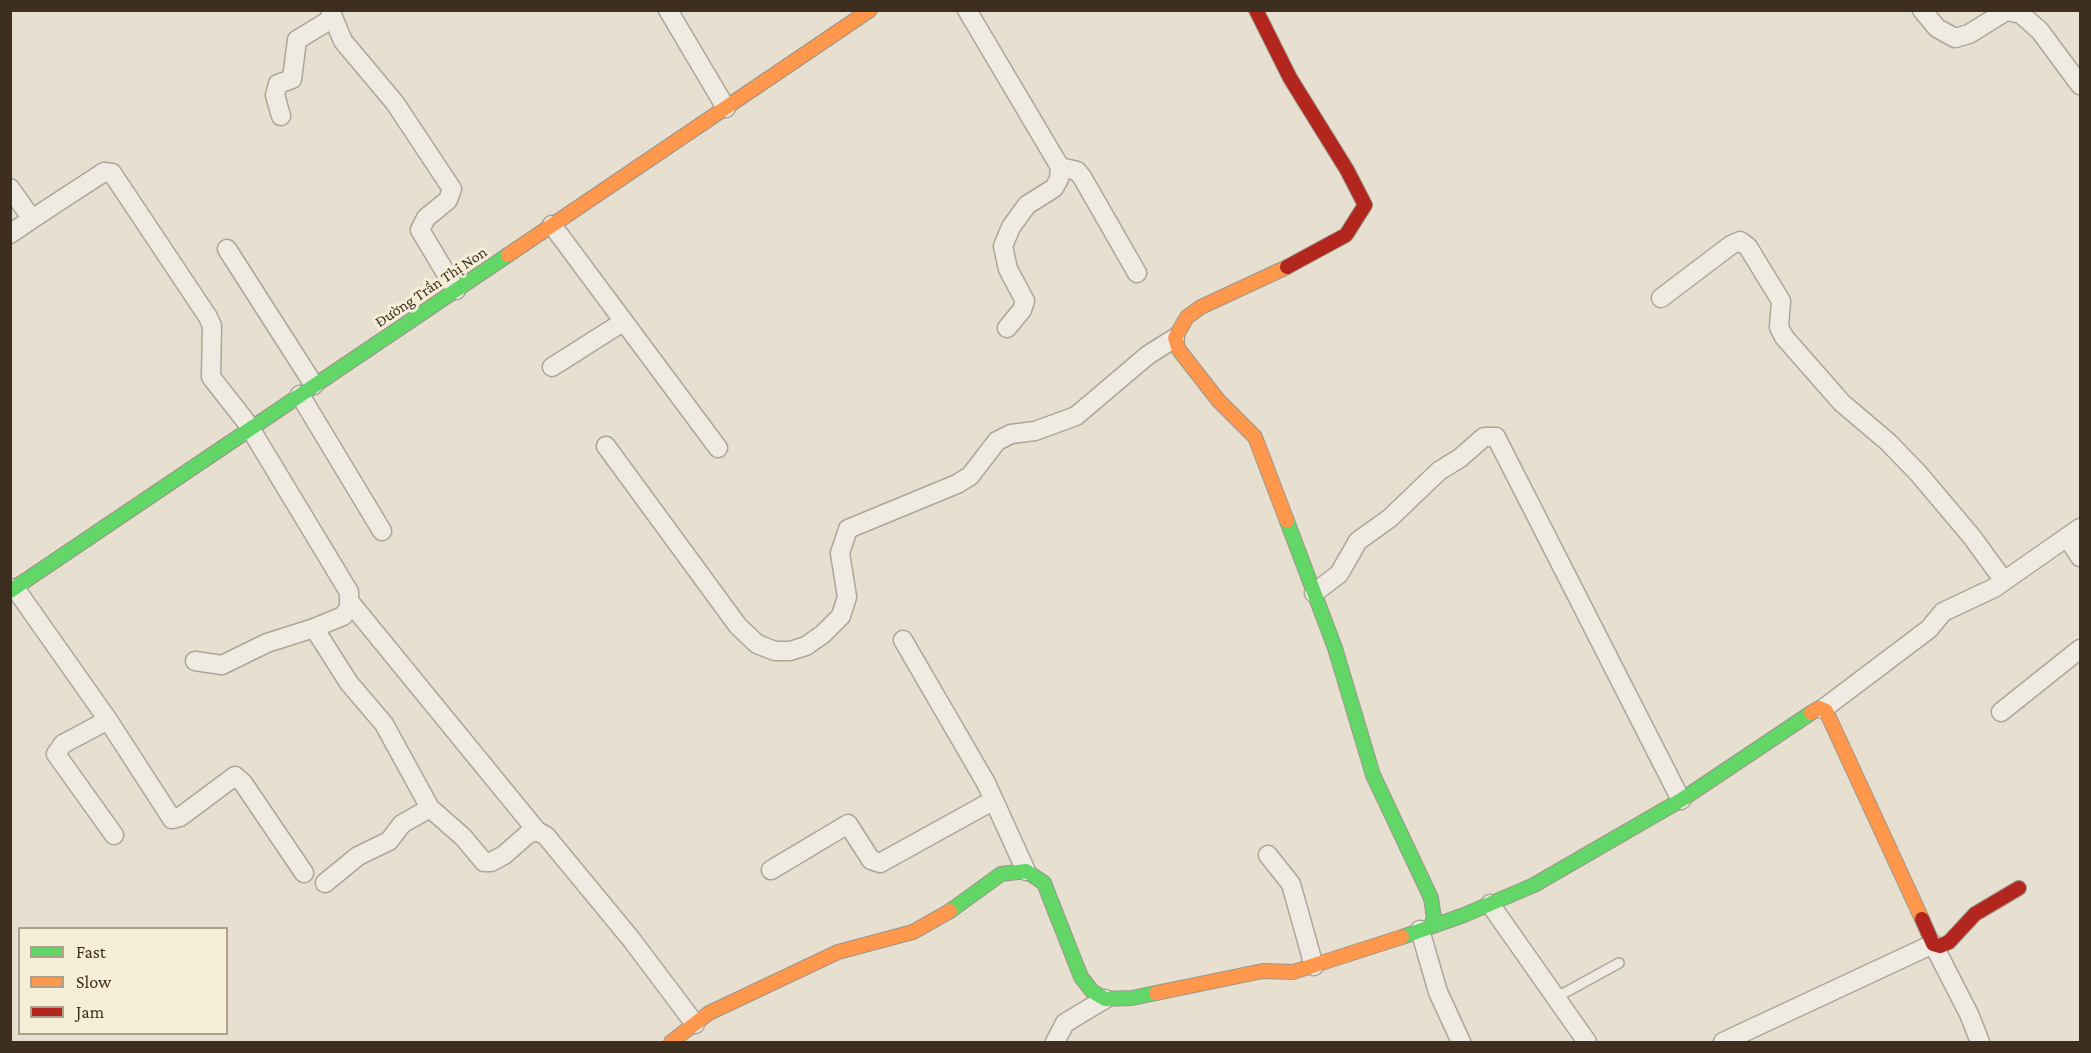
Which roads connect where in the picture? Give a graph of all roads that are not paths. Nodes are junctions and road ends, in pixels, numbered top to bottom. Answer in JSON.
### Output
{"nodes":[{"id":1,"x":668,"y":10,"type":"edge"},
{"id":2,"x":870,"y":10,"type":"edge"},
{"id":3,"x":967,"y":10,"type":"edge"},
{"id":4,"x":1256,"y":10,"type":"edge"},
{"id":5,"x":1922,"y":10,"type":"edge"},
{"id":6,"x":331,"y":14,"type":"edge"},
{"id":7,"x":843,"y":18,"type":"edge"},
{"id":8,"x":2080,"y":85,"type":"edge"},
{"id":9,"x":726,"y":108,"type":"junction"},
{"id":10,"x":281,"y":116,"type":"dead end"},
{"id":11,"x":1060,"y":167,"type":"junction"},
{"id":12,"x":10,"y":188,"type":"edge"},
{"id":13,"x":32,"y":219,"type":"junction"},
{"id":14,"x":552,"y":225,"type":"junction"},
{"id":15,"x":10,"y":234,"type":"edge"},
{"id":16,"x":226,"y":249,"type":"dead end"},
{"id":17,"x":1137,"y":273,"type":"dead end"},
{"id":18,"x":456,"y":290,"type":"junction"},
{"id":19,"x":1661,"y":298,"type":"dead end"},
{"id":20,"x":624,"y":322,"type":"junction"},
{"id":21,"x":1007,"y":328,"type":"dead end"},
{"id":22,"x":1175,"y":338,"type":"junction"},
{"id":23,"x":552,"y":367,"type":"dead end"},
{"id":24,"x":307,"y":390,"type":"junction"},
{"id":25,"x":251,"y":428,"type":"junction"},
{"id":26,"x":606,"y":446,"type":"dead end"},
{"id":27,"x":718,"y":448,"type":"dead end"},
{"id":28,"x":382,"y":531,"type":"dead end"},
{"id":29,"x":2074,"y":533,"type":"edge"},
{"id":30,"x":2080,"y":557,"type":"edge"},
{"id":31,"x":2004,"y":581,"type":"junction"},
{"id":32,"x":13,"y":589,"type":"edge"},
{"id":33,"x":1314,"y":593,"type":"junction"},
{"id":34,"x":350,"y":601,"type":"junction"},
{"id":35,"x":314,"y":628,"type":"junction"},
{"id":36,"x":903,"y":640,"type":"dead end"},
{"id":37,"x":2080,"y":649,"type":"edge"},
{"id":38,"x":195,"y":661,"type":"dead end"},
{"id":39,"x":1823,"y":709,"type":"junction"},
{"id":40,"x":2001,"y":712,"type":"dead end"},
{"id":41,"x":108,"y":720,"type":"junction"},
{"id":42,"x":994,"y":800,"type":"junction"},
{"id":43,"x":1681,"y":800,"type":"junction"},
{"id":44,"x":430,"y":808,"type":"junction"},
{"id":45,"x":537,"y":831,"type":"junction"},
{"id":46,"x":114,"y":835,"type":"dead end"},
{"id":47,"x":1268,"y":855,"type":"dead end"},
{"id":48,"x":771,"y":870,"type":"dead end"},
{"id":49,"x":1026,"y":871,"type":"junction"},
{"id":50,"x":304,"y":873,"type":"dead end"},
{"id":51,"x":325,"y":883,"type":"dead end"},
{"id":52,"x":2019,"y":888,"type":"dead end"},
{"id":53,"x":1490,"y":904,"type":"junction"},
{"id":54,"x":1425,"y":929,"type":"junction"},
{"id":55,"x":1933,"y":944,"type":"junction"},
{"id":56,"x":1619,"y":963,"type":"dead end"},
{"id":57,"x":1314,"y":966,"type":"junction"},
{"id":58,"x":1557,"y":997,"type":"junction"},
{"id":59,"x":1106,"y":999,"type":"junction"},
{"id":60,"x":695,"y":1024,"type":"junction"},
{"id":61,"x":671,"y":1042,"type":"edge"},
{"id":62,"x":1055,"y":1042,"type":"edge"},
{"id":63,"x":1461,"y":1042,"type":"edge"},
{"id":64,"x":1587,"y":1042,"type":"edge"},
{"id":65,"x":1723,"y":1042,"type":"edge"},
{"id":66,"x":1980,"y":1042,"type":"edge"}],
"edges":[{"from":1,"to":9,"type":"street"},
{"from":2,"to":7,"type":"street","name":"Đường Trần Thị Non"},
{"from":3,"to":11,"type":"street"},
{"from":4,"to":22,"type":"street"},
{"from":5,"to":8,"type":"street"},
{"from":6,"to":10,"type":"street"},
{"from":6,"to":18,"type":"street"},
{"from":7,"to":9,"type":"street","name":"Đường Trần Thị Non"},
{"from":9,"to":14,"type":"street","name":"Đường Trần Thị Non"},
{"from":11,"to":17,"type":"street"},
{"from":11,"to":21,"type":"street"},
{"from":12,"to":13,"type":"street"},
{"from":13,"to":15,"type":"street"},
{"from":13,"to":25,"type":"street"},
{"from":14,"to":18,"type":"street","name":"Đường Trần Thị Non"},
{"from":14,"to":20,"type":"street"},
{"from":16,"to":24,"type":"street"},
{"from":18,"to":24,"type":"street","name":"Đường Trần Thị Non"},
{"from":19,"to":31,"type":"street"},
{"from":20,"to":23,"type":"street"},
{"from":20,"to":27,"type":"street"},
{"from":22,"to":26,"type":"street"},
{"from":22,"to":33,"type":"street"},
{"from":24,"to":25,"type":"street","name":"Đường Trần Thị Non"},
{"from":24,"to":28,"type":"street"},
{"from":25,"to":32,"type":"street","name":"Đường Trần Thị Non"},
{"from":25,"to":34,"type":"street"},
{"from":29,"to":30,"type":"street"},
{"from":29,"to":31,"type":"street"},
{"from":31,"to":39,"type":"street"},
{"from":32,"to":41,"type":"street"},
{"from":33,"to":43,"type":"street"},
{"from":33,"to":54,"type":"street"},
{"from":34,"to":35,"type":"street"},
{"from":34,"to":45,"type":"street"},
{"from":35,"to":38,"type":"street"},
{"from":35,"to":44,"type":"street"},
{"from":36,"to":42,"type":"street"},
{"from":37,"to":40,"type":"street"},
{"from":39,"to":43,"type":"street"},
{"from":39,"to":55,"type":"street"},
{"from":41,"to":46,"type":"street"},
{"from":41,"to":50,"type":"street"},
{"from":42,"to":48,"type":"street"},
{"from":42,"to":49,"type":"street"},
{"from":43,"to":53,"type":"street"},
{"from":44,"to":45,"type":"street"},
{"from":44,"to":51,"type":"street"},
{"from":45,"to":60,"type":"street"},
{"from":47,"to":57,"type":"street"},
{"from":49,"to":59,"type":"street"},
{"from":49,"to":60,"type":"street"},
{"from":52,"to":55,"type":"street"},
{"from":53,"to":54,"type":"street"},
{"from":53,"to":58,"type":"street"},
{"from":54,"to":57,"type":"street"},
{"from":54,"to":63,"type":"street"},
{"from":55,"to":65,"type":"street"},
{"from":55,"to":66,"type":"street"},
{"from":56,"to":58,"type":"lane"},
{"from":57,"to":59,"type":"street"},
{"from":58,"to":64,"type":"street"},
{"from":59,"to":62,"type":"street"},
{"from":60,"to":61,"type":"street"}]}
